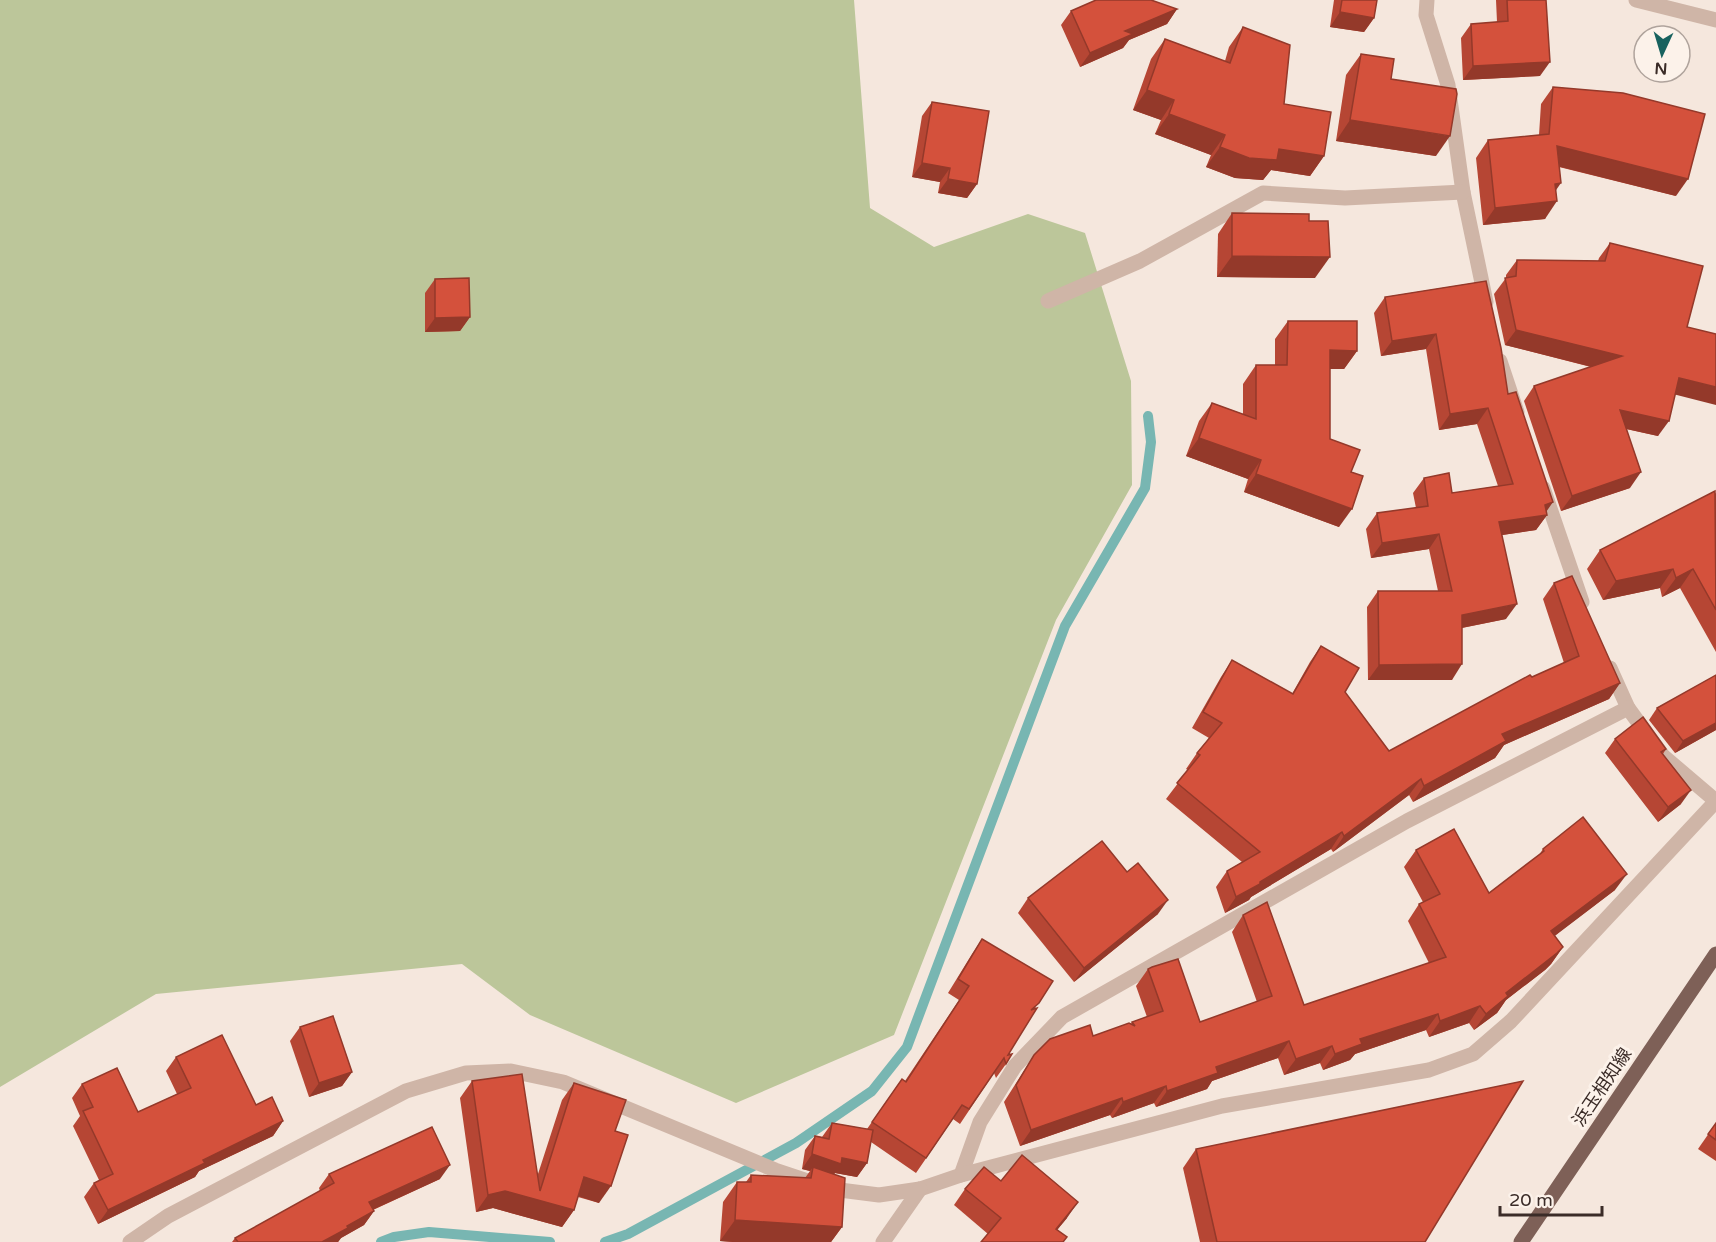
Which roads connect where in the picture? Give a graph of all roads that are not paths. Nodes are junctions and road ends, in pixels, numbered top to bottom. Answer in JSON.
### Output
{"nodes":[{"id":1,"x":1427,"y":0,"type":"edge"},
{"id":2,"x":1635,"y":0,"type":"edge"},
{"id":3,"x":1716,"y":20,"type":"edge"},
{"id":4,"x":1463,"y":192,"type":"junction"},
{"id":5,"x":1048,"y":301,"type":"dead end"},
{"id":6,"x":1490,"y":320,"type":"edge"},
{"id":7,"x":1495,"y":342,"type":"edge"},
{"id":8,"x":1523,"y":429,"type":"edge"},
{"id":9,"x":1538,"y":473,"type":"edge"},
{"id":10,"x":1585,"y":612,"type":"edge"},
{"id":11,"x":1604,"y":655,"type":"edge"},
{"id":12,"x":1628,"y":708,"type":"junction"},
{"id":13,"x":1716,"y":801,"type":"edge"},
{"id":14,"x":1716,"y":954,"type":"edge"},
{"id":15,"x":961,"y":1175,"type":"junction"},
{"id":16,"x":920,"y":1189,"type":"junction"},
{"id":17,"x":130,"y":1242,"type":"edge"},
{"id":18,"x":883,"y":1242,"type":"edge"},
{"id":19,"x":1521,"y":1242,"type":"edge"}],
"edges":[{"from":1,"to":4,"type":"street"},
{"from":2,"to":3,"type":"street"},
{"from":4,"to":5,"type":"street"},
{"from":4,"to":6,"type":"street"},
{"from":7,"to":8,"type":"street"},
{"from":9,"to":10,"type":"street"},
{"from":11,"to":12,"type":"street"},
{"from":12,"to":13,"type":"street"},
{"from":12,"to":15,"type":"street"},
{"from":13,"to":15,"type":"street"},
{"from":14,"to":19,"type":"main road","name":"浜玉相知線"},
{"from":15,"to":16,"type":"street"},
{"from":16,"to":17,"type":"street"},
{"from":16,"to":18,"type":"street"}]}
